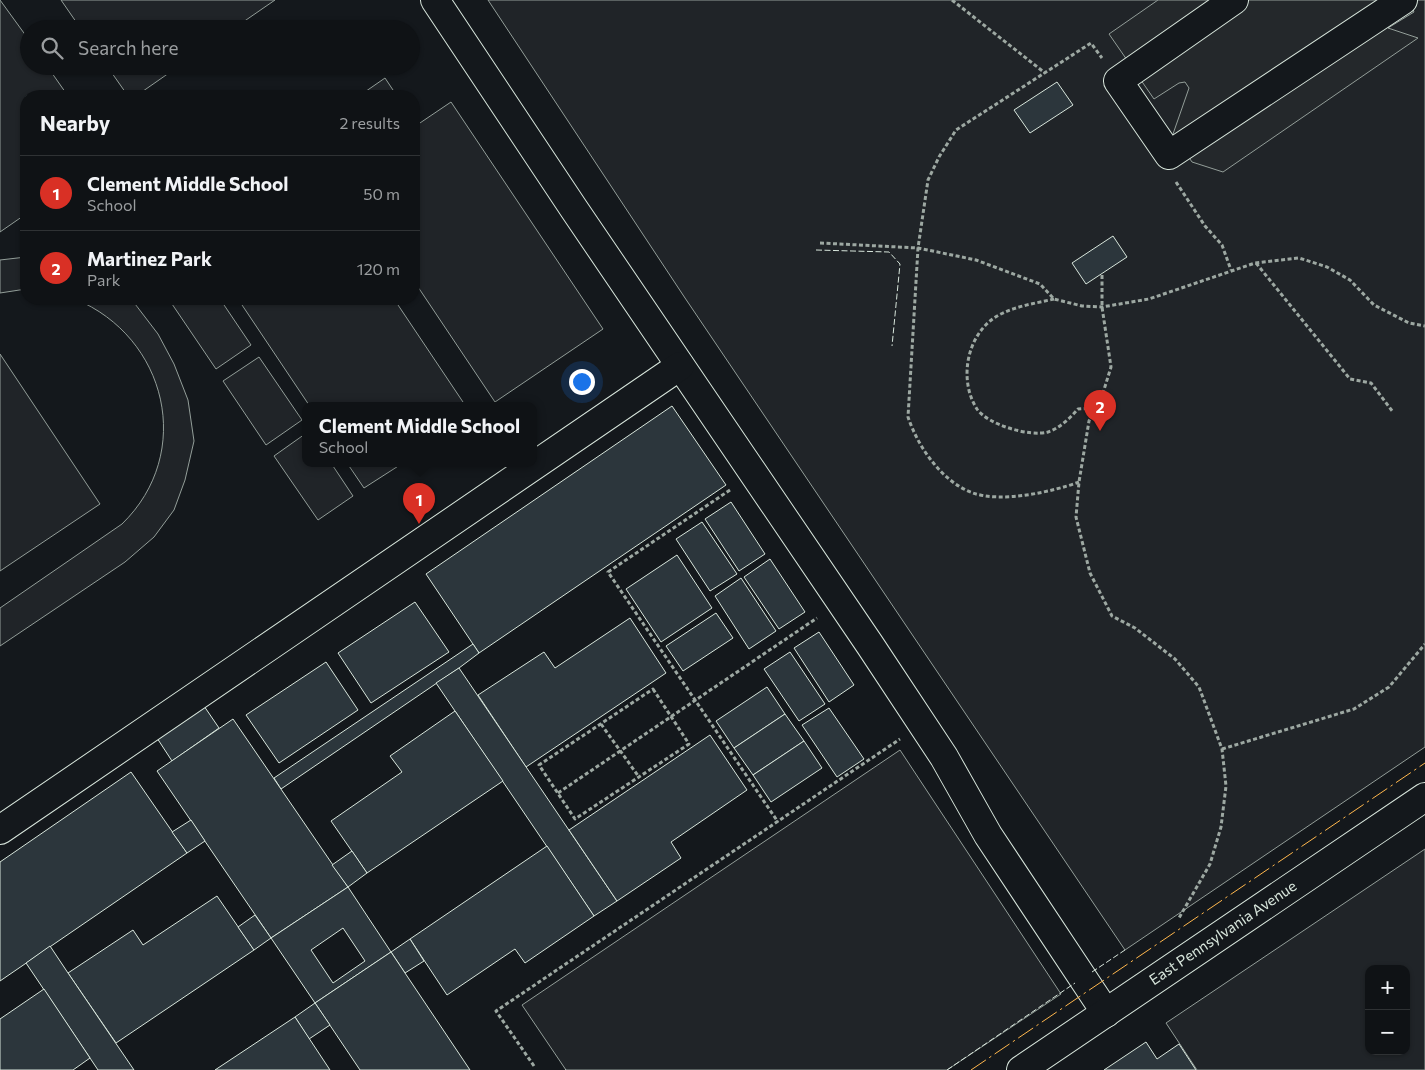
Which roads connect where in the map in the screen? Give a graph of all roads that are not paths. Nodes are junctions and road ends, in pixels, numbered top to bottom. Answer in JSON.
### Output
{"nodes":[{"id":1,"x":435,"y":0,"type":"edge"},
{"id":2,"x":1234,"y":0,"type":"edge"},
{"id":3,"x":1403,"y":0,"type":"edge"},
{"id":4,"x":680,"y":366,"type":"junction"},
{"id":5,"x":537,"y":464,"type":"edge"},
{"id":6,"x":532,"y":467,"type":"edge"},
{"id":7,"x":1425,"y":797,"type":"edge"},
{"id":8,"x":0,"y":830,"type":"edge"},
{"id":9,"x":1106,"y":1012,"type":"junction"},
{"id":10,"x":1021,"y":1070,"type":"edge"}],
"edges":[{"from":1,"to":4,"type":"street"},
{"from":2,"to":3,"type":"street"},
{"from":4,"to":5,"type":"street"},
{"from":4,"to":9,"type":"street"},
{"from":6,"to":8,"type":"street"},
{"from":7,"to":9,"type":"street","name":"East Pennsylvania Avenue"},
{"from":9,"to":10,"type":"street","name":"East Pennsylvania Avenue"}]}
